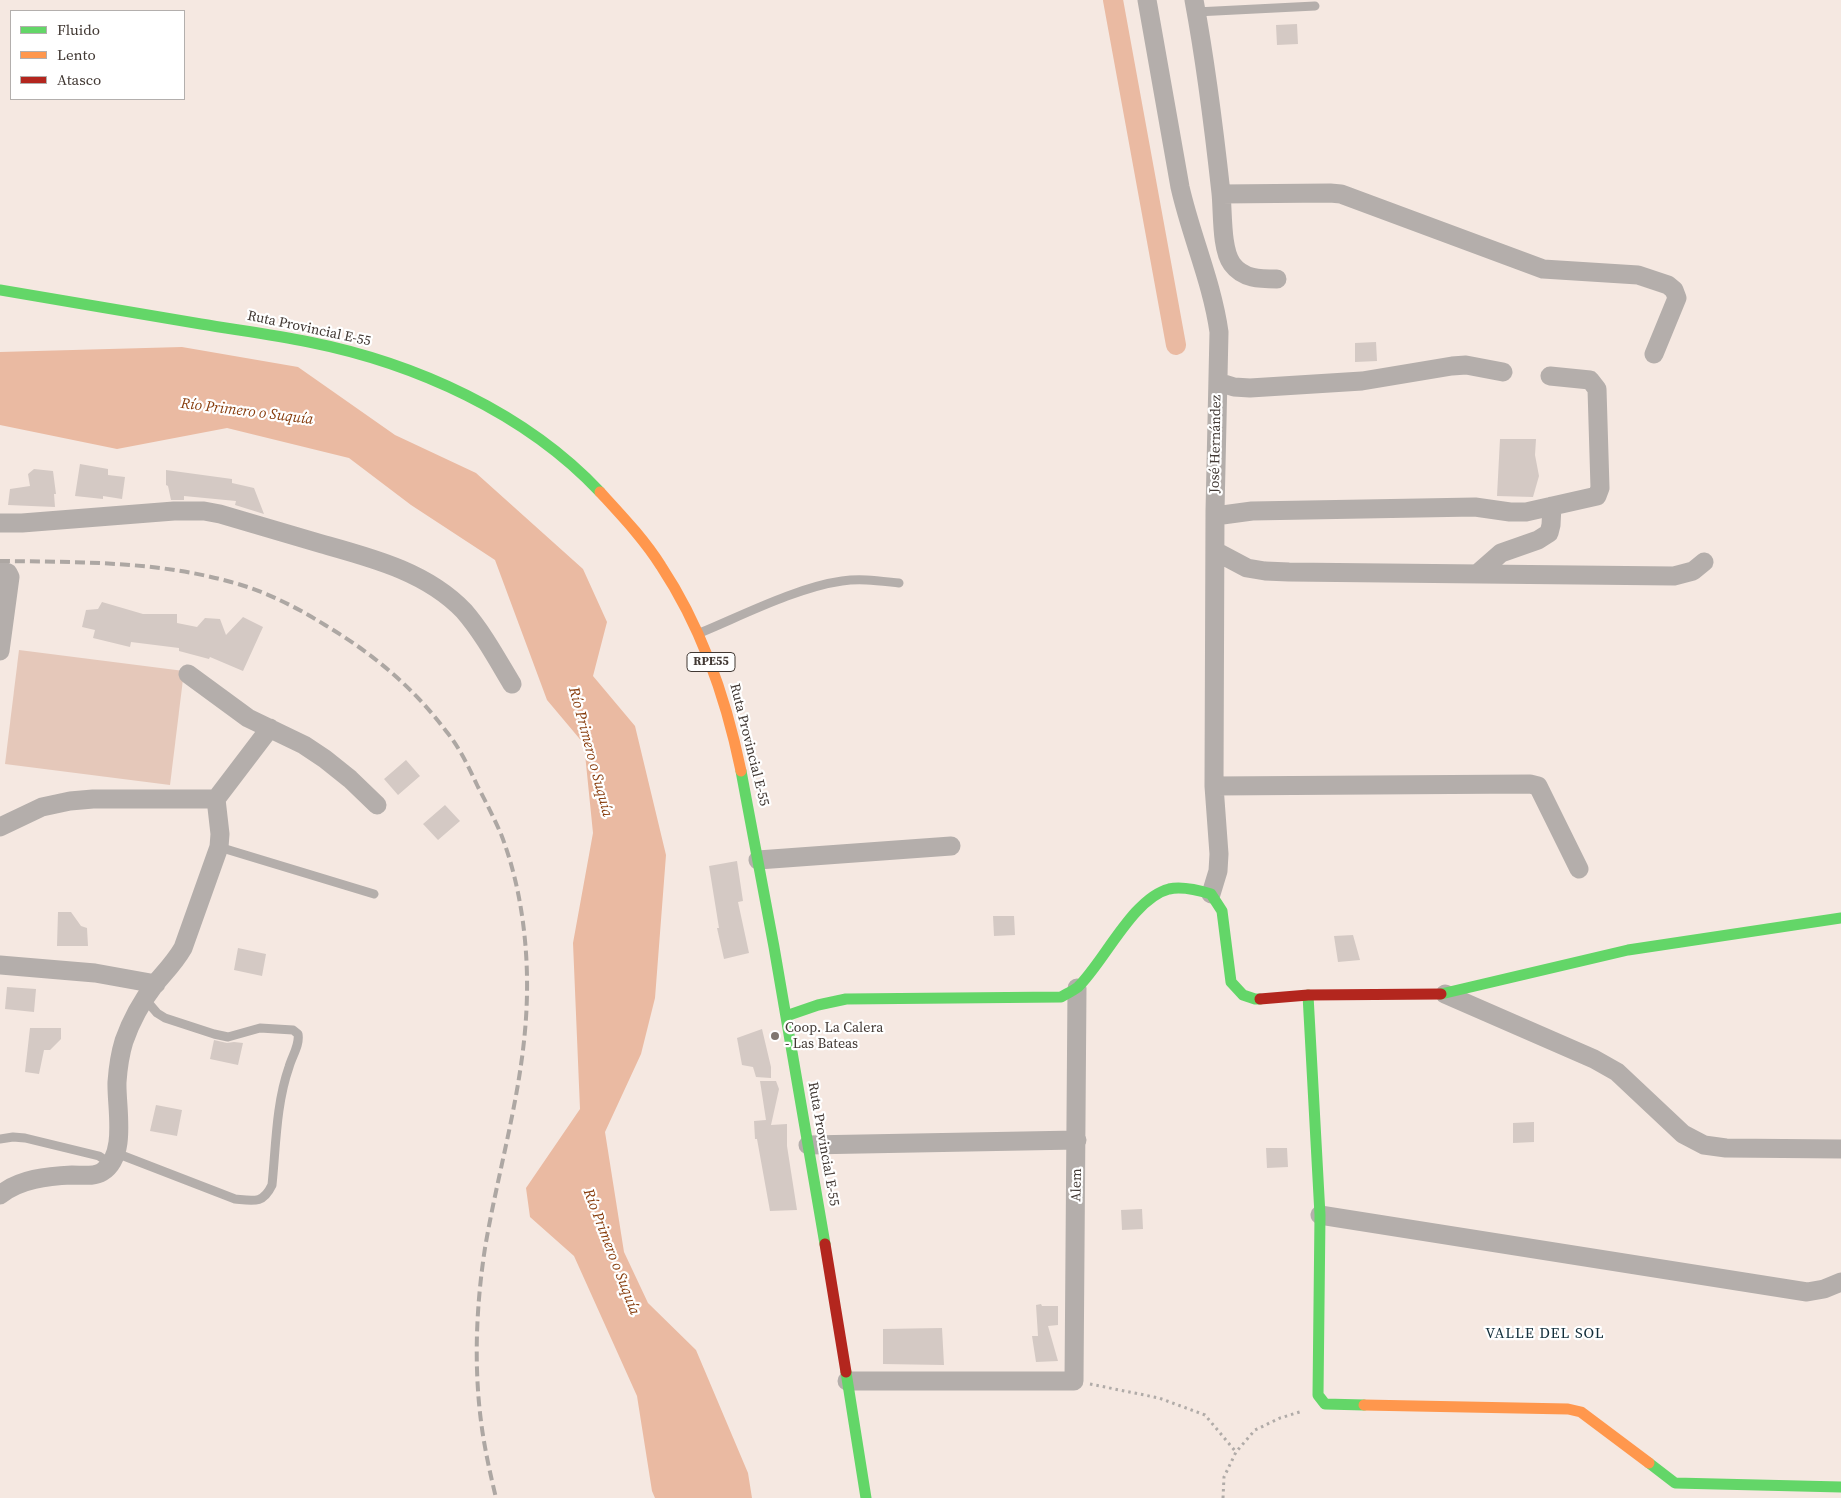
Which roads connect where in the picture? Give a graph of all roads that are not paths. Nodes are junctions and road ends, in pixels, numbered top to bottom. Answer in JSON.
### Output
{"nodes":[{"id":1,"x":1147,"y":0,"type":"edge"},
{"id":2,"x":1195,"y":6,"type":"edge"},
{"id":3,"x":1315,"y":6,"type":"dead end"},
{"id":4,"x":1221,"y":194,"type":"junction"},
{"id":5,"x":1277,"y":279,"type":"dead end"},
{"id":6,"x":0,"y":290,"type":"edge"},
{"id":7,"x":1654,"y":354,"type":"dead end"},
{"id":8,"x":1504,"y":372,"type":"dead end"},
{"id":9,"x":1550,"y":376,"type":"dead end"},
{"id":10,"x":1218,"y":382,"type":"junction"},
{"id":11,"x":1552,"y":506,"type":"junction"},
{"id":12,"x":1215,"y":516,"type":"junction"},
{"id":13,"x":0,"y":523,"type":"edge"},
{"id":14,"x":1215,"y":551,"type":"junction"},
{"id":15,"x":1704,"y":562,"type":"dead end"},
{"id":16,"x":5,"y":573,"type":"edge"},
{"id":17,"x":1477,"y":574,"type":"junction"},
{"id":18,"x":899,"y":583,"type":"dead end"},
{"id":19,"x":699,"y":633,"type":"junction"},
{"id":20,"x":0,"y":651,"type":"edge"},
{"id":21,"x":188,"y":674,"type":"dead end"},
{"id":22,"x":512,"y":684,"type":"dead end"},
{"id":23,"x":270,"y":728,"type":"junction"},
{"id":24,"x":1214,"y":786,"type":"junction"},
{"id":25,"x":216,"y":799,"type":"junction"},
{"id":26,"x":377,"y":804,"type":"dead end"},
{"id":27,"x":0,"y":827,"type":"edge"},
{"id":28,"x":951,"y":846,"type":"dead end"},
{"id":29,"x":219,"y":847,"type":"junction"},
{"id":30,"x":758,"y":860,"type":"junction"},
{"id":31,"x":1579,"y":869,"type":"dead end"},
{"id":32,"x":374,"y":894,"type":"dead end"},
{"id":33,"x":1211,"y":894,"type":"junction"},
{"id":34,"x":1841,"y":918,"type":"edge"},
{"id":35,"x":0,"y":966,"type":"edge"},
{"id":36,"x":1077,"y":988,"type":"junction"},
{"id":37,"x":150,"y":991,"type":"junction"},
{"id":38,"x":1445,"y":994,"type":"junction"},
{"id":39,"x":1308,"y":995,"type":"junction"},
{"id":40,"x":786,"y":1016,"type":"junction"},
{"id":41,"x":0,"y":1139,"type":"edge"},
{"id":42,"x":1077,"y":1140,"type":"junction"},
{"id":43,"x":808,"y":1145,"type":"junction"},
{"id":44,"x":1841,"y":1149,"type":"edge"},
{"id":45,"x":114,"y":1159,"type":"junction"},
{"id":46,"x":0,"y":1194,"type":"edge"},
{"id":47,"x":1320,"y":1215,"type":"junction"},
{"id":48,"x":1841,"y":1282,"type":"edge"},
{"id":49,"x":847,"y":1381,"type":"junction"},
{"id":50,"x":1841,"y":1487,"type":"edge"},
{"id":51,"x":866,"y":1498,"type":"edge"}],
"edges":[{"from":1,"to":10,"type":"street","name":"José Hernández"},
{"from":2,"to":3,"type":"lane"},
{"from":2,"to":4,"type":"street"},
{"from":4,"to":5,"type":"street"},
{"from":4,"to":7,"type":"street"},
{"from":6,"to":19,"type":"street","name":"Ruta Provincial E-55","number":"RPE55"},
{"from":8,"to":10,"type":"street"},
{"from":9,"to":11,"type":"street"},
{"from":10,"to":12,"type":"street","name":"José Hernández"},
{"from":11,"to":12,"type":"street"},
{"from":11,"to":17,"type":"street"},
{"from":12,"to":14,"type":"street","name":"José Hernández"},
{"from":13,"to":22,"type":"street"},
{"from":14,"to":17,"type":"street"},
{"from":14,"to":24,"type":"street","name":"José Hernández"},
{"from":15,"to":17,"type":"street"},
{"from":16,"to":20,"type":"street"},
{"from":18,"to":19,"type":"lane"},
{"from":19,"to":30,"type":"street","name":"Ruta Provincial E-55","number":"RPE55"},
{"from":21,"to":23,"type":"street"},
{"from":23,"to":25,"type":"street"},
{"from":23,"to":26,"type":"street"},
{"from":24,"to":31,"type":"street"},
{"from":24,"to":33,"type":"street","name":"José Hernández"},
{"from":25,"to":27,"type":"street"},
{"from":25,"to":29,"type":"street"},
{"from":28,"to":30,"type":"street"},
{"from":29,"to":32,"type":"lane"},
{"from":29,"to":37,"type":"street"},
{"from":30,"to":40,"type":"street","name":"Ruta Provincial E-55","number":"RPE55"},
{"from":33,"to":36,"type":"street"},
{"from":33,"to":39,"type":"street"},
{"from":34,"to":38,"type":"street"},
{"from":35,"to":37,"type":"street"},
{"from":36,"to":40,"type":"street"},
{"from":36,"to":42,"type":"street","name":"Alem"},
{"from":37,"to":45,"type":"street"},
{"from":37,"to":45,"type":"lane"},
{"from":38,"to":39,"type":"street"},
{"from":38,"to":44,"type":"street"},
{"from":39,"to":47,"type":"street"},
{"from":40,"to":43,"type":"street","name":"Ruta Provincial E-55","number":"RPE55"},
{"from":41,"to":45,"type":"lane"},
{"from":42,"to":43,"type":"street"},
{"from":42,"to":49,"type":"street","name":"Alem"},
{"from":43,"to":49,"type":"street","name":"Ruta Provincial E-55","number":"RPE55"},
{"from":45,"to":46,"type":"street"},
{"from":47,"to":48,"type":"street"},
{"from":47,"to":50,"type":"street"},
{"from":49,"to":51,"type":"street","name":"Ruta Provincial E-55","number":"RPE55"}]}
